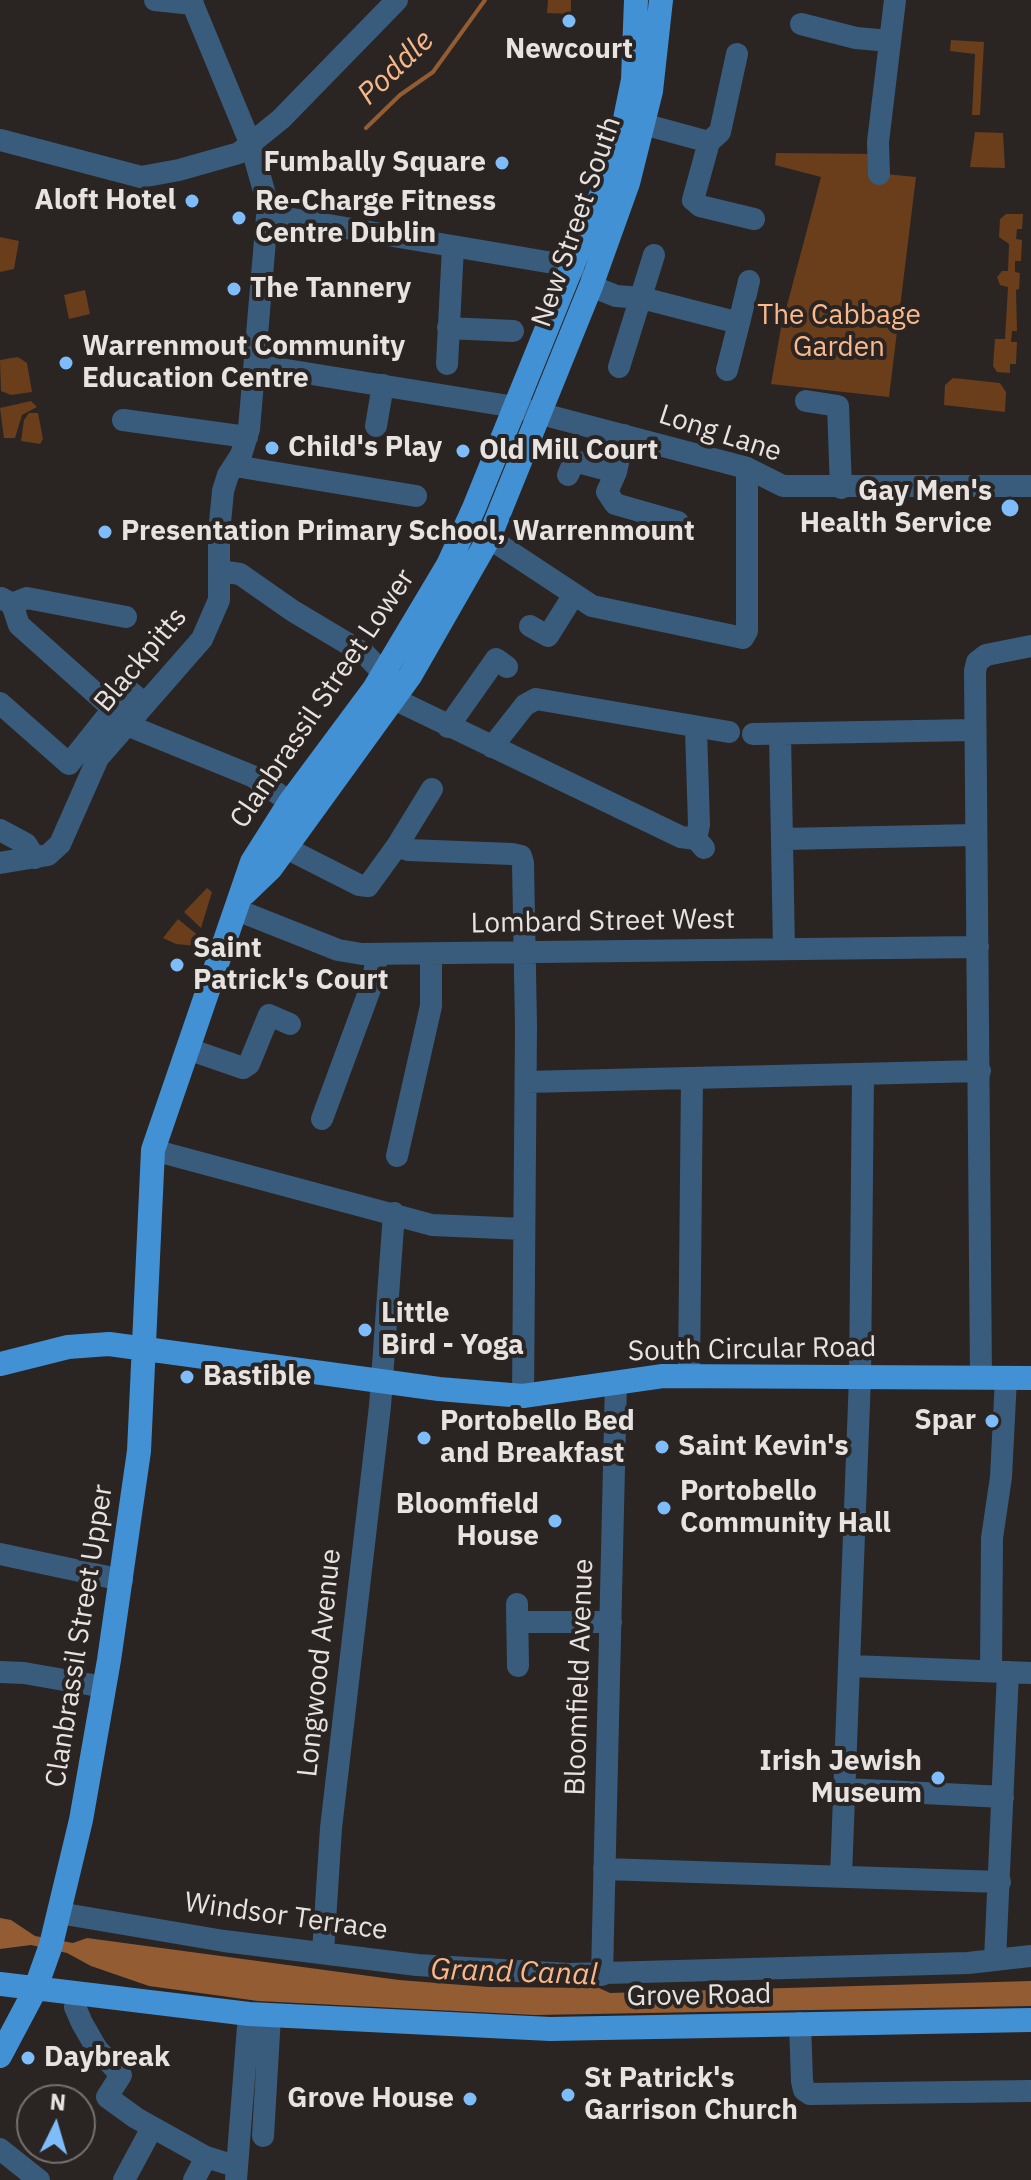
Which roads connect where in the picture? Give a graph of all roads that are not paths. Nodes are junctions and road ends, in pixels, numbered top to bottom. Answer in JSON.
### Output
{"nodes":[{"id":1,"x":155,"y":0,"type":"edge"},
{"id":2,"x":397,"y":0,"type":"edge"},
{"id":3,"x":636,"y":0,"type":"edge"},
{"id":4,"x":661,"y":0,"type":"edge"},
{"id":5,"x":895,"y":0,"type":"edge"},
{"id":6,"x":192,"y":2,"type":"edge"},
{"id":7,"x":801,"y":24,"type":"dead end"},
{"id":8,"x":890,"y":41,"type":"junction"},
{"id":9,"x":737,"y":54,"type":"dead end"},
{"id":10,"x":643,"y":124,"type":"junction"},
{"id":11,"x":0,"y":140,"type":"edge"},
{"id":12,"x":709,"y":142,"type":"junction"},
{"id":13,"x":251,"y":145,"type":"junction"},
{"id":14,"x":879,"y":174,"type":"dead end"},
{"id":15,"x":269,"y":215,"type":"junction"},
{"id":16,"x":754,"y":219,"type":"dead end"},
{"id":17,"x":453,"y":247,"type":"junction"},
{"id":18,"x":654,"y":255,"type":"dead end"},
{"id":19,"x":582,"y":278,"type":"junction"},
{"id":20,"x":749,"y":281,"type":"dead end"},
{"id":21,"x":642,"y":298,"type":"junction"},
{"id":22,"x":739,"y":323,"type":"junction"},
{"id":23,"x":448,"y":328,"type":"junction"},
{"id":24,"x":513,"y":331,"type":"dead end"},
{"id":25,"x":447,"y":364,"type":"dead end"},
{"id":26,"x":256,"y":365,"type":"junction"},
{"id":27,"x":619,"y":367,"type":"dead end"},
{"id":28,"x":727,"y":370,"type":"dead end"},
{"id":29,"x":383,"y":385,"type":"junction"},
{"id":30,"x":806,"y":401,"type":"dead end"},
{"id":31,"x":527,"y":409,"type":"junction"},
{"id":32,"x":123,"y":420,"type":"dead end"},
{"id":33,"x":376,"y":426,"type":"dead end"},
{"id":34,"x":624,"y":435,"type":"junction"},
{"id":35,"x":247,"y":437,"type":"junction"},
{"id":36,"x":235,"y":466,"type":"junction"},
{"id":37,"x":747,"y":468,"type":"junction"},
{"id":38,"x":616,"y":472,"type":"junction"},
{"id":39,"x":568,"y":475,"type":"dead end"},
{"id":40,"x":1031,"y":486,"type":"edge"},
{"id":41,"x":841,"y":488,"type":"junction"},
{"id":42,"x":416,"y":496,"type":"dead end"},
{"id":43,"x":678,"y":522,"type":"dead end"},
{"id":44,"x":489,"y":538,"type":"junction"},
{"id":45,"x":220,"y":571,"type":"junction"},
{"id":46,"x":573,"y":596,"type":"junction"},
{"id":47,"x":6,"y":600,"type":"edge"},
{"id":48,"x":126,"y":617,"type":"dead end"},
{"id":49,"x":530,"y":626,"type":"dead end"},
{"id":50,"x":1031,"y":646,"type":"edge"},
{"id":51,"x":507,"y":667,"type":"dead end"},
{"id":52,"x":383,"y":673,"type":"junction"},
{"id":53,"x":394,"y":699,"type":"junction"},
{"id":54,"x":0,"y":703,"type":"edge"},
{"id":55,"x":120,"y":716,"type":"junction"},
{"id":56,"x":448,"y":727,"type":"junction"},
{"id":57,"x":696,"y":729,"type":"junction"},
{"id":58,"x":973,"y":730,"type":"junction"},
{"id":59,"x":729,"y":732,"type":"dead end"},
{"id":60,"x":753,"y":734,"type":"dead end"},
{"id":61,"x":780,"y":734,"type":"junction"},
{"id":62,"x":492,"y":747,"type":"junction"},
{"id":63,"x":432,"y":789,"type":"dead end"},
{"id":64,"x":290,"y":802,"type":"junction"},
{"id":65,"x":0,"y":830,"type":"edge"},
{"id":66,"x":975,"y":835,"type":"junction"},
{"id":67,"x":784,"y":839,"type":"junction"},
{"id":68,"x":397,"y":846,"type":"junction"},
{"id":69,"x":286,"y":848,"type":"junction"},
{"id":70,"x":35,"y":858,"type":"junction"},
{"id":71,"x":0,"y":863,"type":"edge"},
{"id":72,"x":240,"y":902,"type":"junction"},
{"id":73,"x":978,"y":947,"type":"junction"},
{"id":74,"x":784,"y":949,"type":"junction"},
{"id":75,"x":525,"y":952,"type":"junction"},
{"id":76,"x":377,"y":955,"type":"junction"},
{"id":77,"x":431,"y":955,"type":"junction"},
{"id":78,"x":290,"y":1024,"type":"dead end"},
{"id":79,"x":188,"y":1049,"type":"junction"},
{"id":80,"x":980,"y":1071,"type":"junction"},
{"id":81,"x":863,"y":1074,"type":"junction"},
{"id":82,"x":692,"y":1078,"type":"junction"},
{"id":83,"x":526,"y":1082,"type":"junction"},
{"id":84,"x":322,"y":1119,"type":"dead end"},
{"id":85,"x":153,"y":1150,"type":"junction"},
{"id":86,"x":397,"y":1156,"type":"dead end"},
{"id":87,"x":394,"y":1213,"type":"junction"},
{"id":88,"x":524,"y":1229,"type":"junction"},
{"id":89,"x":143,"y":1348,"type":"junction"},
{"id":90,"x":0,"y":1364,"type":"edge"},
{"id":91,"x":689,"y":1377,"type":"junction"},
{"id":92,"x":860,"y":1377,"type":"junction"},
{"id":93,"x":981,"y":1378,"type":"junction"},
{"id":94,"x":1006,"y":1378,"type":"junction"},
{"id":95,"x":1031,"y":1378,"type":"edge"},
{"id":96,"x":381,"y":1381,"type":"junction"},
{"id":97,"x":616,"y":1382,"type":"junction"},
{"id":98,"x":523,"y":1396,"type":"junction"},
{"id":99,"x":0,"y":1554,"type":"edge"},
{"id":100,"x":122,"y":1580,"type":"junction"},
{"id":101,"x":611,"y":1622,"type":"junction"},
{"id":102,"x":518,"y":1666,"type":"dead end"},
{"id":103,"x":851,"y":1666,"type":"junction"},
{"id":104,"x":0,"y":1672,"type":"edge"},
{"id":105,"x":1010,"y":1672,"type":"edge"},
{"id":106,"x":104,"y":1687,"type":"junction"},
{"id":107,"x":845,"y":1789,"type":"junction"},
{"id":108,"x":1003,"y":1797,"type":"junction"},
{"id":109,"x":604,"y":1869,"type":"junction"},
{"id":110,"x":841,"y":1876,"type":"junction"},
{"id":111,"x":1000,"y":1882,"type":"junction"},
{"id":112,"x":57,"y":1921,"type":"junction"},
{"id":113,"x":323,"y":1952,"type":"junction"},
{"id":114,"x":1031,"y":1956,"type":"edge"},
{"id":115,"x":995,"y":1960,"type":"junction"},
{"id":116,"x":602,"y":1975,"type":"junction"},
{"id":117,"x":0,"y":1984,"type":"edge"},
{"id":118,"x":35,"y":1990,"type":"junction"},
{"id":119,"x":80,"y":1995,"type":"junction"},
{"id":120,"x":260,"y":2015,"type":"junction"},
{"id":121,"x":1031,"y":2020,"type":"edge"},
{"id":122,"x":800,"y":2023,"type":"junction"},
{"id":123,"x":0,"y":2056,"type":"edge"},
{"id":124,"x":1031,"y":2091,"type":"edge"},
{"id":125,"x":152,"y":2128,"type":"junction"},
{"id":126,"x":263,"y":2136,"type":"dead end"},
{"id":127,"x":0,"y":2149,"type":"edge"},
{"id":128,"x":206,"y":2157,"type":"junction"},
{"id":129,"x":236,"y":2173,"type":"edge"},
{"id":130,"x":39,"y":2180,"type":"edge"},
{"id":131,"x":124,"y":2180,"type":"edge"},
{"id":132,"x":194,"y":2180,"type":"edge"}],
"edges":[{"from":1,"to":6,"type":"street"},
{"from":2,"to":13,"type":"street"},
{"from":3,"to":19,"type":"main road","name":"New Street South"},
{"from":4,"to":10,"type":"main road","name":"New Street South"},
{"from":5,"to":8,"type":"street"},
{"from":6,"to":13,"type":"street","name":"Blackpitts"},
{"from":7,"to":8,"type":"street"},
{"from":8,"to":14,"type":"street"},
{"from":9,"to":12,"type":"street"},
{"from":10,"to":12,"type":"street"},
{"from":10,"to":19,"type":"main road","name":"New Street South"},
{"from":11,"to":13,"type":"street"},
{"from":12,"to":16,"type":"street"},
{"from":13,"to":15,"type":"street","name":"Blackpitts"},
{"from":15,"to":17,"type":"street"},
{"from":15,"to":26,"type":"street","name":"Blackpitts"},
{"from":17,"to":19,"type":"street"},
{"from":17,"to":23,"type":"street"},
{"from":18,"to":21,"type":"street"},
{"from":19,"to":21,"type":"street"},
{"from":19,"to":31,"type":"main road","name":"New Street South"},
{"from":20,"to":22,"type":"street"},
{"from":21,"to":22,"type":"street"},
{"from":21,"to":27,"type":"street"},
{"from":22,"to":28,"type":"street"},
{"from":23,"to":24,"type":"street"},
{"from":23,"to":25,"type":"street"},
{"from":26,"to":29,"type":"street","name":"Long Lane"},
{"from":26,"to":35,"type":"street","name":"Blackpitts"},
{"from":29,"to":31,"type":"street","name":"Long Lane"},
{"from":29,"to":33,"type":"street"},
{"from":30,"to":41,"type":"street"},
{"from":31,"to":34,"type":"street","name":"Long Lane"},
{"from":31,"to":44,"type":"main road","name":"Clanbrassil Street Lower"},
{"from":31,"to":52,"type":"main road","name":"Clanbrassil Street Lower"},
{"from":32,"to":35,"type":"street"},
{"from":34,"to":37,"type":"street","name":"Long Lane"},
{"from":34,"to":38,"type":"street"},
{"from":35,"to":36,"type":"street","name":"Blackpitts"},
{"from":36,"to":42,"type":"street"},
{"from":36,"to":45,"type":"street","name":"Blackpitts"},
{"from":37,"to":41,"type":"street","name":"Long Lane"},
{"from":37,"to":46,"type":"street"},
{"from":38,"to":39,"type":"street"},
{"from":38,"to":43,"type":"street"},
{"from":40,"to":41,"type":"street","name":"Long Lane"},
{"from":44,"to":46,"type":"street"},
{"from":44,"to":53,"type":"main road","name":"Clanbrassil Street Lower"},
{"from":45,"to":52,"type":"street"},
{"from":45,"to":55,"type":"street","name":"Blackpitts"},
{"from":46,"to":49,"type":"street"},
{"from":47,"to":48,"type":"street"},
{"from":47,"to":55,"type":"street"},
{"from":50,"to":58,"type":"street"},
{"from":51,"to":56,"type":"street"},
{"from":52,"to":64,"type":"main road","name":"Clanbrassil Street Lower"},
{"from":53,"to":56,"type":"street"},
{"from":53,"to":69,"type":"main road","name":"Clanbrassil Street Lower"},
{"from":54,"to":55,"type":"street"},
{"from":55,"to":64,"type":"street"},
{"from":55,"to":70,"type":"street","name":"Blackpitts"},
{"from":56,"to":62,"type":"street"},
{"from":57,"to":59,"type":"street"},
{"from":57,"to":62,"type":"street"},
{"from":57,"to":62,"type":"street"},
{"from":58,"to":61,"type":"street"},
{"from":58,"to":66,"type":"street"},
{"from":60,"to":61,"type":"street"},
{"from":61,"to":67,"type":"street"},
{"from":63,"to":68,"type":"street"},
{"from":64,"to":72,"type":"main road","name":"Clanbrassil Street Lower"},
{"from":65,"to":70,"type":"street"},
{"from":66,"to":67,"type":"street"},
{"from":66,"to":73,"type":"street"},
{"from":67,"to":74,"type":"street"},
{"from":68,"to":69,"type":"street"},
{"from":68,"to":75,"type":"street"},
{"from":69,"to":72,"type":"main road","name":"Clanbrassil Street Lower"},
{"from":70,"to":71,"type":"street"},
{"from":72,"to":76,"type":"street","name":"Lombard Street West"},
{"from":72,"to":79,"type":"main road","name":"Clanbrassil Street Lower"},
{"from":73,"to":74,"type":"street","name":"Lombard Street West"},
{"from":73,"to":80,"type":"street"},
{"from":74,"to":75,"type":"street","name":"Lombard Street West"},
{"from":75,"to":77,"type":"street","name":"Lombard Street West"},
{"from":75,"to":83,"type":"street"},
{"from":76,"to":77,"type":"street","name":"Lombard Street West"},
{"from":76,"to":84,"type":"street"},
{"from":77,"to":86,"type":"street"},
{"from":78,"to":79,"type":"street"},
{"from":79,"to":85,"type":"main road","name":"Clanbrassil Street Lower"},
{"from":80,"to":81,"type":"street"},
{"from":80,"to":93,"type":"street"},
{"from":81,"to":82,"type":"street"},
{"from":81,"to":92,"type":"street"},
{"from":82,"to":83,"type":"street"},
{"from":82,"to":91,"type":"street"},
{"from":83,"to":88,"type":"street"},
{"from":85,"to":87,"type":"street"},
{"from":85,"to":89,"type":"main road","name":"Clanbrassil Street Lower"},
{"from":87,"to":88,"type":"street"},
{"from":87,"to":96,"type":"street","name":"Longwood Avenue"},
{"from":88,"to":98,"type":"street"},
{"from":89,"to":90,"type":"main road","name":"South Circular Road"},
{"from":89,"to":96,"type":"main road","name":"South Circular Road"},
{"from":89,"to":100,"type":"main road","name":"Clanbrassil Street Upper"},
{"from":91,"to":92,"type":"main road","name":"South Circular Road"},
{"from":91,"to":97,"type":"main road","name":"South Circular Road"},
{"from":92,"to":93,"type":"main road","name":"South Circular Road"},
{"from":92,"to":103,"type":"street"},
{"from":93,"to":94,"type":"main road","name":"South Circular Road"},
{"from":94,"to":95,"type":"main road","name":"South Circular Road"},
{"from":94,"to":105,"type":"street"},
{"from":96,"to":98,"type":"main road","name":"South Circular Road"},
{"from":96,"to":113,"type":"street","name":"Longwood Avenue"},
{"from":97,"to":98,"type":"main road","name":"South Circular Road"},
{"from":97,"to":101,"type":"street","name":"Bloomfield Avenue"},
{"from":99,"to":100,"type":"street"},
{"from":100,"to":106,"type":"main road","name":"Clanbrassil Street Upper"},
{"from":101,"to":102,"type":"street"},
{"from":101,"to":109,"type":"street","name":"Bloomfield Avenue"},
{"from":103,"to":105,"type":"street"},
{"from":103,"to":107,"type":"street"},
{"from":104,"to":106,"type":"street"},
{"from":105,"to":108,"type":"street"},
{"from":106,"to":112,"type":"main road","name":"Clanbrassil Street Upper"},
{"from":107,"to":108,"type":"street"},
{"from":107,"to":110,"type":"street"},
{"from":108,"to":111,"type":"street"},
{"from":109,"to":110,"type":"street"},
{"from":109,"to":116,"type":"street","name":"Bloomfield Avenue"},
{"from":110,"to":111,"type":"street"},
{"from":111,"to":115,"type":"street"},
{"from":112,"to":113,"type":"street","name":"Windsor Terrace"},
{"from":112,"to":118,"type":"main road","name":"Clanbrassil Street Upper"},
{"from":113,"to":116,"type":"street","name":"Windsor Terrace"},
{"from":114,"to":115,"type":"street","name":"Windsor Terrace"},
{"from":115,"to":116,"type":"street","name":"Windsor Terrace"},
{"from":117,"to":118,"type":"main road","name":"Grove Road"},
{"from":118,"to":119,"type":"main road","name":"Grove Road"},
{"from":118,"to":123,"type":"main road","name":"Clanbrassil Street Upper"},
{"from":119,"to":120,"type":"main road","name":"Grove Road"},
{"from":119,"to":125,"type":"street"},
{"from":120,"to":122,"type":"main road","name":"Grove Road"},
{"from":120,"to":126,"type":"street"},
{"from":120,"to":129,"type":"street"},
{"from":121,"to":122,"type":"main road","name":"Grove Road"},
{"from":122,"to":124,"type":"street"},
{"from":125,"to":128,"type":"street"},
{"from":125,"to":131,"type":"street"},
{"from":127,"to":130,"type":"street"},
{"from":128,"to":129,"type":"street"},
{"from":128,"to":132,"type":"street"}]}
